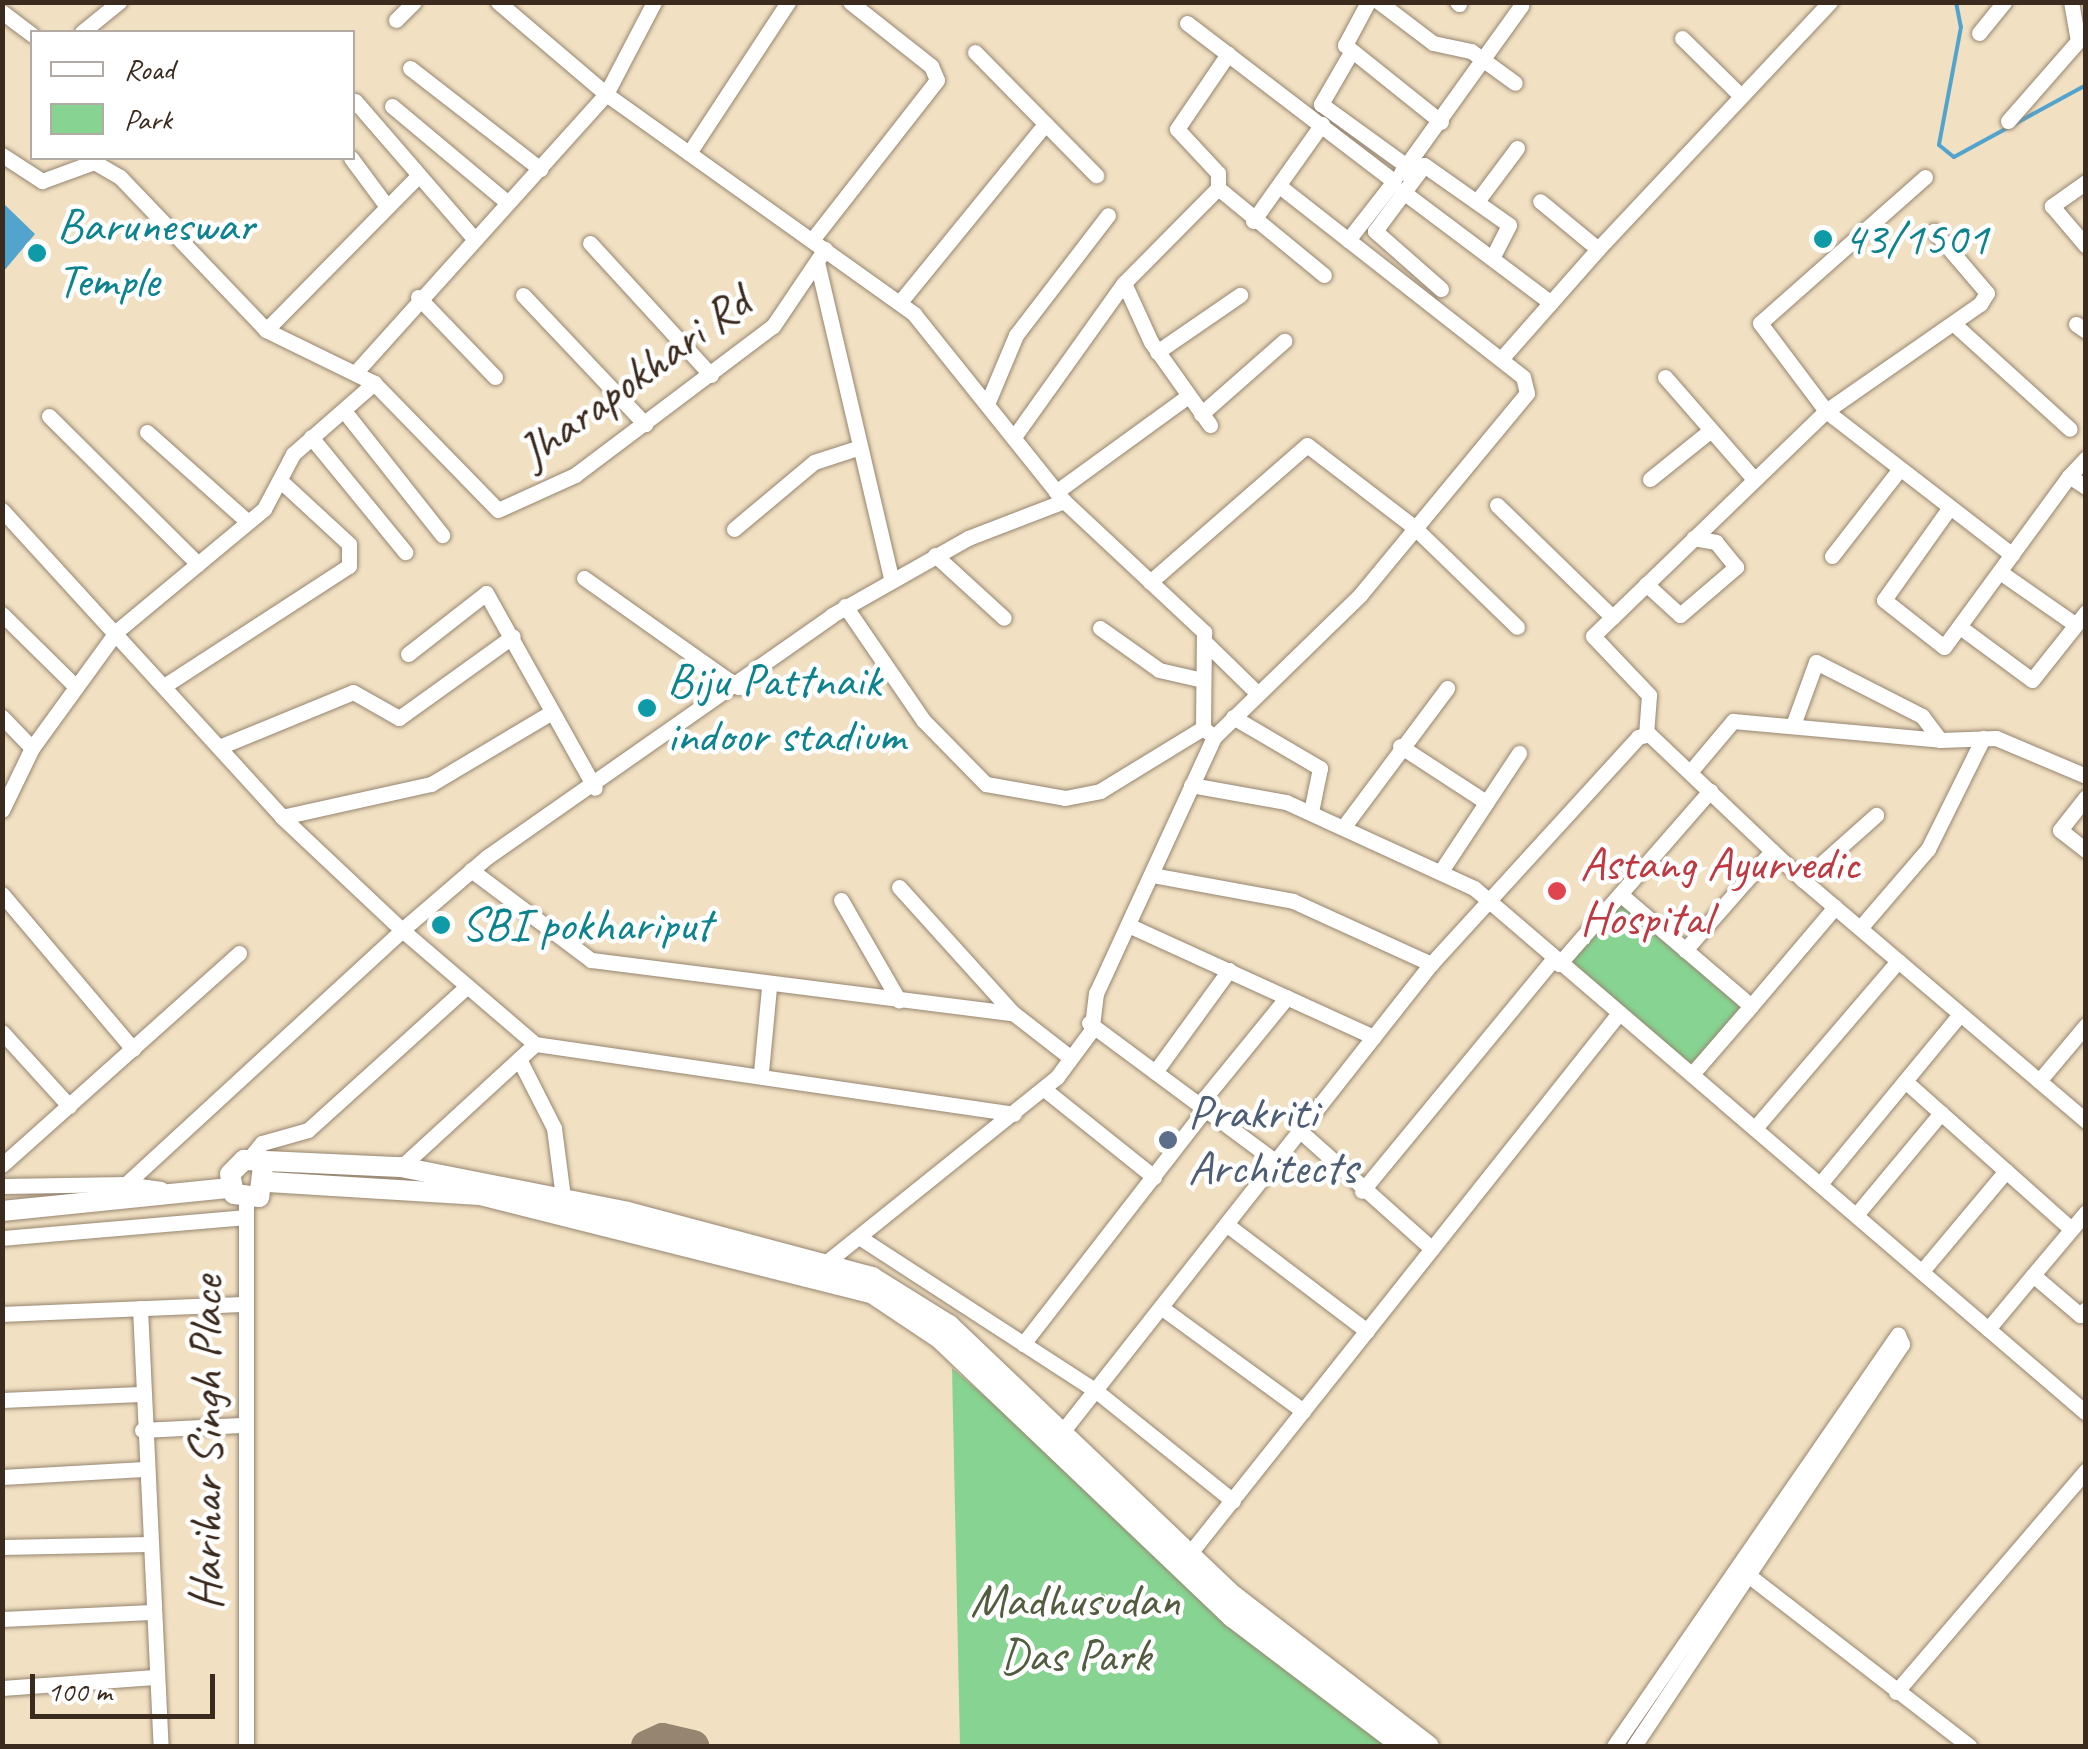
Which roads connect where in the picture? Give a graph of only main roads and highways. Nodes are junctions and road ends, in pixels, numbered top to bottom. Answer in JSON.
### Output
{"nodes":[{"id":1,"x":260,"y":1169,"type":"junction"},
{"id":2,"x":241,"y":1202,"type":"junction"},
{"id":3,"x":2,"y":1210,"type":"edge"},
{"id":4,"x":1402,"y":1746,"type":"edge"},
{"id":5,"x":1429,"y":1746,"type":"edge"}],
"edges":[{"from":1,"to":2,"type":"main road"},
{"from":1,"to":2,"type":"main road"},
{"from":1,"to":4,"type":"main road"},
{"from":1,"to":5,"type":"main road"},
{"from":2,"to":3,"type":"main road"}]}
